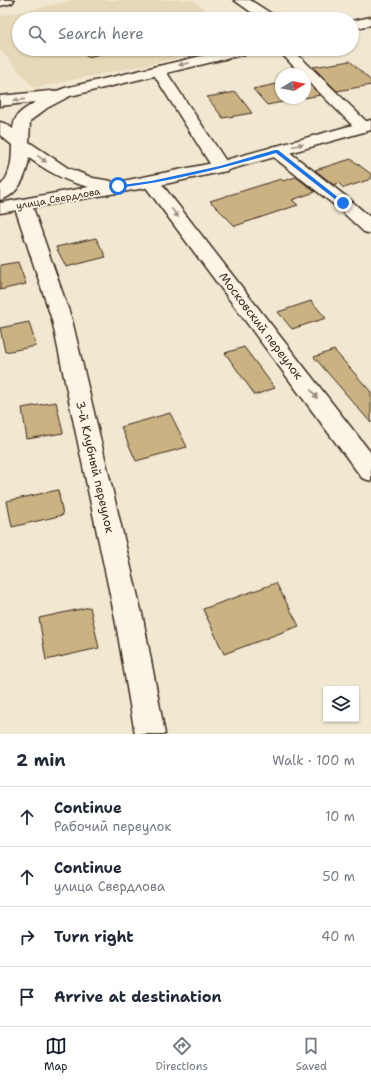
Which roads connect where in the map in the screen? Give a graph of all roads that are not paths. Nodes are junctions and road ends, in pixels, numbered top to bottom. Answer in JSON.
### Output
{"nodes":[{"id":1,"x":7,"y":0,"type":"edge"},
{"id":2,"x":241,"y":0,"type":"edge"},
{"id":3,"x":0,"y":2,"type":"edge"},
{"id":4,"x":259,"y":12,"type":"edge"},
{"id":5,"x":371,"y":21,"type":"edge"},
{"id":6,"x":359,"y":24,"type":"edge"},
{"id":7,"x":219,"y":56,"type":"edge"},
{"id":8,"x":292,"y":56,"type":"edge"},
{"id":9,"x":158,"y":70,"type":"junction"},
{"id":10,"x":65,"y":93,"type":"junction"},
{"id":11,"x":0,"y":101,"type":"edge"},
{"id":12,"x":367,"y":126,"type":"edge"},
{"id":13,"x":0,"y":127,"type":"edge"},
{"id":14,"x":22,"y":144,"type":"junction"},
{"id":15,"x":277,"y":151,"type":"junction"},
{"id":16,"x":221,"y":167,"type":"junction"},
{"id":17,"x":151,"y":182,"type":"junction"},
{"id":18,"x":0,"y":195,"type":"edge"},
{"id":19,"x":12,"y":206,"type":"edge"},
{"id":20,"x":371,"y":228,"type":"edge"},
{"id":21,"x":371,"y":471,"type":"edge"},
{"id":22,"x":150,"y":734,"type":"edge"}],
"edges":[{"from":1,"to":3,"type":"main road"},
{"from":2,"to":4,"type":"main road"},
{"from":5,"to":6,"type":"main road"},
{"from":7,"to":9,"type":"main road","name":"улица Свердлова","one_way":true},
{"from":8,"to":12,"type":"main road"},
{"from":9,"to":10,"type":"main road","name":"улица Свердлова"},
{"from":9,"to":16,"type":"main road"},
{"from":10,"to":11,"type":"main road","one_way":true},
{"from":10,"to":14,"type":"main road","name":"улица Свердлова"},
{"from":15,"to":12,"type":"main road","name":"улица Свердлова","one_way":true},
{"from":13,"to":14,"type":"main road"},
{"from":14,"to":17,"type":"main road","one_way":true},
{"from":14,"to":18,"type":"main road","name":"улица Свердлова"},
{"from":15,"to":16,"type":"main road","name":"улица Свердлова"},
{"from":15,"to":20,"type":"main road"},
{"from":16,"to":17,"type":"main road","name":"улица Свердлова"},
{"from":17,"to":19,"type":"main road","name":"улица Свердлова"},
{"from":17,"to":21,"type":"main road","name":"Московский переулок","one_way":true},
{"from":19,"to":22,"type":"main road","name":"3-й Клубный переулок"}]}
